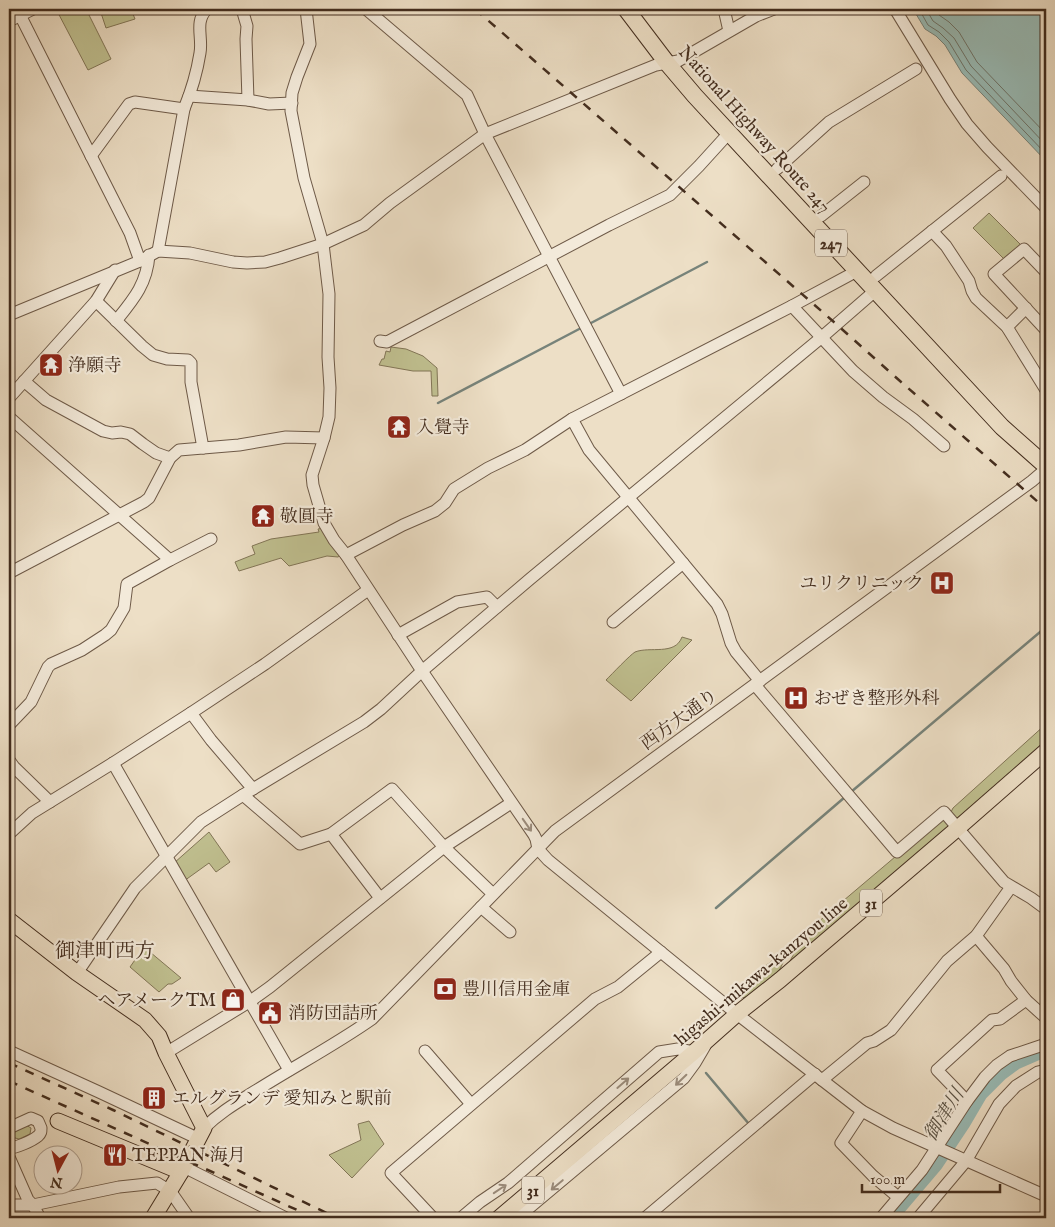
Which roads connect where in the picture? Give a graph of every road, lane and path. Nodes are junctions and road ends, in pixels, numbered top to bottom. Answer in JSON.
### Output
{"nodes":[{"id":1,"x":33,"y":9,"type":"edge"},
{"id":2,"x":207,"y":9,"type":"edge"},
{"id":3,"x":242,"y":9,"type":"edge"},
{"id":4,"x":306,"y":9,"type":"edge"},
{"id":5,"x":366,"y":9,"type":"edge"},
{"id":6,"x":626,"y":9,"type":"edge"},
{"id":7,"x":638,"y":9,"type":"edge"},
{"id":8,"x":724,"y":9,"type":"edge"},
{"id":9,"x":774,"y":9,"type":"edge"},
{"id":10,"x":895,"y":9,"type":"edge"},
{"id":11,"x":20,"y":15,"type":"junction"},
{"id":12,"x":9,"y":21,"type":"edge"},
{"id":13,"x":730,"y":31,"type":"junction"},
{"id":14,"x":672,"y":62,"type":"junction"},
{"id":15,"x":916,"y":69,"type":"dead end"},
{"id":16,"x":189,"y":96,"type":"junction"},
{"id":17,"x":248,"y":100,"type":"junction"},
{"id":18,"x":292,"y":104,"type":"junction"},
{"id":19,"x":184,"y":109,"type":"junction"},
{"id":20,"x":729,"y":133,"type":"junction"},
{"id":21,"x":485,"y":134,"type":"junction"},
{"id":22,"x":91,"y":156,"type":"junction"},
{"id":23,"x":777,"y":169,"type":"junction"},
{"id":24,"x":1001,"y":176,"type":"dead end"},
{"id":25,"x":864,"y":182,"type":"dead end"},
{"id":26,"x":1046,"y":208,"type":"edge"},
{"id":27,"x":821,"y":216,"type":"junction"},
{"id":28,"x":932,"y":231,"type":"junction"},
{"id":29,"x":323,"y":244,"type":"junction"},
{"id":30,"x":149,"y":256,"type":"junction"},
{"id":31,"x":549,"y":256,"type":"junction"},
{"id":32,"x":115,"y":270,"type":"junction"},
{"id":33,"x":857,"y":271,"type":"junction"},
{"id":34,"x":1046,"y":272,"type":"edge"},
{"id":35,"x":876,"y":283,"type":"junction"},
{"id":36,"x":96,"y":301,"type":"junction"},
{"id":37,"x":792,"y":306,"type":"junction"},
{"id":38,"x":1026,"y":308,"type":"junction"},
{"id":39,"x":9,"y":314,"type":"edge"},
{"id":40,"x":116,"y":321,"type":"junction"},
{"id":41,"x":1007,"y":327,"type":"junction"},
{"id":42,"x":1046,"y":330,"type":"edge"},
{"id":43,"x":822,"y":337,"type":"junction"},
{"id":44,"x":380,"y":341,"type":"dead end"},
{"id":45,"x":24,"y":381,"type":"junction"},
{"id":46,"x":1046,"y":390,"type":"edge"},
{"id":47,"x":621,"y":394,"type":"junction"},
{"id":48,"x":9,"y":398,"type":"edge"},
{"id":49,"x":9,"y":417,"type":"edge"},
{"id":50,"x":572,"y":419,"type":"junction"},
{"id":51,"x":324,"y":438,"type":"junction"},
{"id":52,"x":944,"y":446,"type":"dead end"},
{"id":53,"x":203,"y":448,"type":"junction"},
{"id":54,"x":1046,"y":452,"type":"edge"},
{"id":55,"x":170,"y":458,"type":"junction"},
{"id":56,"x":1046,"y":468,"type":"edge"},
{"id":57,"x":628,"y":498,"type":"junction"},
{"id":58,"x":120,"y":515,"type":"junction"},
{"id":59,"x":211,"y":539,"type":"dead end"},
{"id":60,"x":346,"y":554,"type":"junction"},
{"id":61,"x":170,"y":560,"type":"junction"},
{"id":62,"x":683,"y":563,"type":"junction"},
{"id":63,"x":9,"y":573,"type":"edge"},
{"id":64,"x":368,"y":590,"type":"junction"},
{"id":65,"x":497,"y":607,"type":"junction"},
{"id":66,"x":613,"y":622,"type":"dead end"},
{"id":67,"x":398,"y":635,"type":"junction"},
{"id":68,"x":422,"y":671,"type":"junction"},
{"id":69,"x":758,"y":683,"type":"junction"},
{"id":70,"x":191,"y":713,"type":"junction"},
{"id":71,"x":9,"y":726,"type":"edge"},
{"id":72,"x":1046,"y":751,"type":"edge"},
{"id":73,"x":9,"y":760,"type":"edge"},
{"id":74,"x":113,"y":763,"type":"junction"},
{"id":75,"x":248,"y":792,"type":"junction"},
{"id":76,"x":50,"y":802,"type":"junction"},
{"id":77,"x":511,"y":803,"type":"junction"},
{"id":78,"x":958,"y":828,"type":"junction"},
{"id":79,"x":9,"y":834,"type":"edge"},
{"id":80,"x":331,"y":834,"type":"junction"},
{"id":81,"x":444,"y":847,"type":"junction"},
{"id":82,"x":538,"y":849,"type":"junction"},
{"id":83,"x":167,"y":857,"type":"junction"},
{"id":84,"x":1011,"y":887,"type":"junction"},
{"id":85,"x":493,"y":894,"type":"junction"},
{"id":86,"x":380,"y":898,"type":"junction"},
{"id":87,"x":481,"y":906,"type":"junction"},
{"id":88,"x":1046,"y":909,"type":"edge"},
{"id":89,"x":9,"y":920,"type":"edge"},
{"id":90,"x":510,"y":932,"type":"dead end"},
{"id":91,"x":976,"y":936,"type":"junction"},
{"id":92,"x":662,"y":952,"type":"junction"},
{"id":93,"x":77,"y":973,"type":"junction"},
{"id":94,"x":1026,"y":1000,"type":"junction"},
{"id":95,"x":249,"y":1002,"type":"junction"},
{"id":96,"x":737,"y":1014,"type":"junction"},
{"id":97,"x":1046,"y":1018,"type":"edge"},
{"id":98,"x":708,"y":1040,"type":"junction"},
{"id":99,"x":1046,"y":1044,"type":"edge"},
{"id":100,"x":9,"y":1051,"type":"edge"},
{"id":101,"x":425,"y":1051,"type":"dead end"},
{"id":102,"x":694,"y":1052,"type":"junction"},
{"id":103,"x":166,"y":1053,"type":"junction"},
{"id":104,"x":289,"y":1070,"type":"junction"},
{"id":105,"x":1046,"y":1070,"type":"edge"},
{"id":106,"x":818,"y":1077,"type":"junction"},
{"id":107,"x":967,"y":1101,"type":"junction"},
{"id":108,"x":472,"y":1104,"type":"junction"},
{"id":109,"x":862,"y":1111,"type":"junction"},
{"id":110,"x":31,"y":1118,"type":"junction"},
{"id":111,"x":54,"y":1120,"type":"junction"},
{"id":112,"x":9,"y":1128,"type":"edge"},
{"id":113,"x":41,"y":1132,"type":"junction"},
{"id":114,"x":201,"y":1134,"type":"junction"},
{"id":115,"x":938,"y":1148,"type":"junction"},
{"id":116,"x":10,"y":1151,"type":"edge"},
{"id":117,"x":965,"y":1160,"type":"junction"},
{"id":118,"x":183,"y":1170,"type":"junction"},
{"id":119,"x":170,"y":1191,"type":"junction"},
{"id":120,"x":1046,"y":1196,"type":"edge"},
{"id":121,"x":898,"y":1197,"type":"junction"},
{"id":122,"x":9,"y":1205,"type":"edge"},
{"id":123,"x":33,"y":1205,"type":"junction"},
{"id":124,"x":40,"y":1218,"type":"edge"},
{"id":125,"x":153,"y":1218,"type":"edge"},
{"id":126,"x":189,"y":1218,"type":"edge"},
{"id":127,"x":286,"y":1218,"type":"edge"},
{"id":128,"x":433,"y":1218,"type":"edge"},
{"id":129,"x":461,"y":1218,"type":"edge"},
{"id":130,"x":499,"y":1218,"type":"edge"},
{"id":131,"x":517,"y":1218,"type":"edge"},
{"id":132,"x":645,"y":1218,"type":"edge"},
{"id":133,"x":881,"y":1218,"type":"edge"},
{"id":134,"x":918,"y":1218,"type":"edge"}],
"edges":[{"from":1,"to":11,"type":"street"},
{"from":2,"to":16,"type":"street"},
{"from":3,"to":17,"type":"street"},
{"from":4,"to":18,"type":"street"},
{"from":5,"to":21,"type":"street"},
{"from":6,"to":14,"type":"highway","name":"National Highway Route 247","number":"247"},
{"from":7,"to":14,"type":"highway","name":"National Highway Route 247","number":"247"},
{"from":8,"to":13,"type":"street"},
{"from":9,"to":13,"type":"street"},
{"from":10,"to":26,"type":"street"},
{"from":11,"to":12,"type":"street"},
{"from":11,"to":22,"type":"street"},
{"from":13,"to":14,"type":"street"},
{"from":14,"to":20,"type":"highway","name":"National Highway Route 247","number":"247"},
{"from":14,"to":21,"type":"street"},
{"from":14,"to":23,"type":"highway","name":"National Highway Route 247","number":"247"},
{"from":15,"to":23,"type":"street"},
{"from":16,"to":17,"type":"street"},
{"from":16,"to":19,"type":"street"},
{"from":17,"to":18,"type":"street"},
{"from":18,"to":29,"type":"street"},
{"from":19,"to":22,"type":"street"},
{"from":19,"to":30,"type":"street"},
{"from":20,"to":31,"type":"street"},
{"from":20,"to":33,"type":"highway","name":"National Highway Route 247","number":"247"},
{"from":21,"to":29,"type":"street"},
{"from":21,"to":31,"type":"street"},
{"from":22,"to":30,"type":"street"},
{"from":23,"to":27,"type":"highway","name":"National Highway Route 247","number":"247"},
{"from":24,"to":28,"type":"street"},
{"from":25,"to":27,"type":"street"},
{"from":27,"to":35,"type":"highway","name":"National Highway Route 247","number":"247"},
{"from":28,"to":35,"type":"street"},
{"from":28,"to":41,"type":"street"},
{"from":29,"to":30,"type":"street"},
{"from":29,"to":51,"type":"street"},
{"from":30,"to":32,"type":"street"},
{"from":30,"to":40,"type":"street"},
{"from":31,"to":44,"type":"street"},
{"from":31,"to":47,"type":"street"},
{"from":32,"to":36,"type":"street"},
{"from":32,"to":39,"type":"street"},
{"from":33,"to":35,"type":"highway","name":"National Highway Route 247","number":"247"},
{"from":33,"to":37,"type":"street"},
{"from":34,"to":38,"type":"street"},
{"from":35,"to":43,"type":"street"},
{"from":35,"to":54,"type":"highway","name":"National Highway Route 247","number":"247"},
{"from":35,"to":56,"type":"highway","name":"National Highway Route 247","number":"247"},
{"from":36,"to":40,"type":"street"},
{"from":36,"to":45,"type":"street"},
{"from":37,"to":43,"type":"street"},
{"from":37,"to":47,"type":"street"},
{"from":38,"to":41,"type":"street"},
{"from":38,"to":42,"type":"street"},
{"from":40,"to":53,"type":"street"},
{"from":41,"to":46,"type":"street"},
{"from":43,"to":52,"type":"street"},
{"from":43,"to":57,"type":"street"},
{"from":45,"to":48,"type":"street"},
{"from":45,"to":55,"type":"street"},
{"from":47,"to":50,"type":"street"},
{"from":49,"to":58,"type":"street"},
{"from":50,"to":57,"type":"street"},
{"from":50,"to":60,"type":"street"},
{"from":51,"to":53,"type":"street"},
{"from":51,"to":60,"type":"street"},
{"from":53,"to":55,"type":"street"},
{"from":55,"to":58,"type":"street"},
{"from":56,"to":69,"type":"street","name":"西方大通り"},
{"from":57,"to":62,"type":"street"},
{"from":57,"to":65,"type":"street"},
{"from":58,"to":61,"type":"street"},
{"from":58,"to":63,"type":"street"},
{"from":59,"to":61,"type":"street"},
{"from":60,"to":64,"type":"street"},
{"from":61,"to":71,"type":"street"},
{"from":62,"to":66,"type":"street"},
{"from":62,"to":69,"type":"street"},
{"from":64,"to":67,"type":"street"},
{"from":64,"to":70,"type":"street"},
{"from":65,"to":67,"type":"street"},
{"from":65,"to":68,"type":"street"},
{"from":67,"to":68,"type":"street"},
{"from":68,"to":75,"type":"street"},
{"from":68,"to":77,"type":"street"},
{"from":69,"to":78,"type":"street"},
{"from":69,"to":82,"type":"street","name":"西方大通り"},
{"from":70,"to":74,"type":"street"},
{"from":70,"to":75,"type":"street"},
{"from":72,"to":78,"type":"main road","name":"higashi-mikawa-kanzyou line","number":"31"},
{"from":73,"to":76,"type":"street"},
{"from":74,"to":76,"type":"street"},
{"from":74,"to":83,"type":"street"},
{"from":75,"to":80,"type":"street"},
{"from":75,"to":83,"type":"street"},
{"from":76,"to":79,"type":"street"},
{"from":77,"to":81,"type":"street"},
{"from":77,"to":82,"type":"street","one_way":true},
{"from":78,"to":84,"type":"street"},
{"from":78,"to":96,"type":"main road","name":"higashi-mikawa-kanzyou line","number":"31"},
{"from":80,"to":81,"type":"street"},
{"from":80,"to":86,"type":"street"},
{"from":81,"to":85,"type":"street"},
{"from":81,"to":86,"type":"street"},
{"from":82,"to":85,"type":"street","name":"西方大通り"},
{"from":82,"to":92,"type":"street"},
{"from":83,"to":93,"type":"street"},
{"from":83,"to":95,"type":"street"},
{"from":84,"to":88,"type":"street"},
{"from":84,"to":91,"type":"street"},
{"from":85,"to":87,"type":"street","name":"西方大通り"},
{"from":86,"to":95,"type":"street"},
{"from":87,"to":90,"type":"street"},
{"from":87,"to":104,"type":"street","name":"西方大通り"},
{"from":89,"to":93,"type":"main road"},
{"from":91,"to":94,"type":"street"},
{"from":91,"to":106,"type":"street"},
{"from":92,"to":96,"type":"street"},
{"from":92,"to":108,"type":"street"},
{"from":93,"to":103,"type":"main road"},
{"from":94,"to":97,"type":"street"},
{"from":94,"to":107,"type":"street"},
{"from":95,"to":103,"type":"street"},
{"from":95,"to":104,"type":"street"},
{"from":96,"to":98,"type":"main road","name":"higashi-mikawa-kanzyou line","number":"31"},
{"from":96,"to":106,"type":"street"},
{"from":98,"to":102,"type":"main road","name":"higashi-mikawa-kanzyou line","number":"31"},
{"from":98,"to":131,"type":"street","one_way":true},
{"from":99,"to":107,"type":"street"},
{"from":100,"to":114,"type":"street"},
{"from":101,"to":108,"type":"street"},
{"from":129,"to":102,"type":"street","one_way":true},
{"from":102,"to":130,"type":"main road","name":"higashi-mikawa-kanzyou line","number":"31"},
{"from":103,"to":114,"type":"main road"},
{"from":104,"to":114,"type":"street","name":"西方大通り"},
{"from":105,"to":117,"type":"street"},
{"from":106,"to":109,"type":"street"},
{"from":106,"to":132,"type":"street"},
{"from":107,"to":115,"type":"street"},
{"from":108,"to":128,"type":"street"},
{"from":109,"to":115,"type":"street"},
{"from":109,"to":121,"type":"street"},
{"from":110,"to":111,"type":"street"},
{"from":110,"to":112,"type":"street"},
{"from":110,"to":113,"type":"street"},
{"from":111,"to":113,"type":"street"},
{"from":111,"to":118,"type":"main road"},
{"from":113,"to":116,"type":"street"},
{"from":114,"to":118,"type":"main road"},
{"from":115,"to":117,"type":"street"},
{"from":115,"to":121,"type":"street"},
{"from":116,"to":123,"type":"street"},
{"from":117,"to":120,"type":"street"},
{"from":117,"to":134,"type":"street"},
{"from":118,"to":119,"type":"main road"},
{"from":118,"to":127,"type":"street"},
{"from":119,"to":123,"type":"street"},
{"from":119,"to":125,"type":"main road"},
{"from":119,"to":126,"type":"street"},
{"from":121,"to":133,"type":"street"},
{"from":122,"to":123,"type":"street"},
{"from":123,"to":124,"type":"street"}]}
